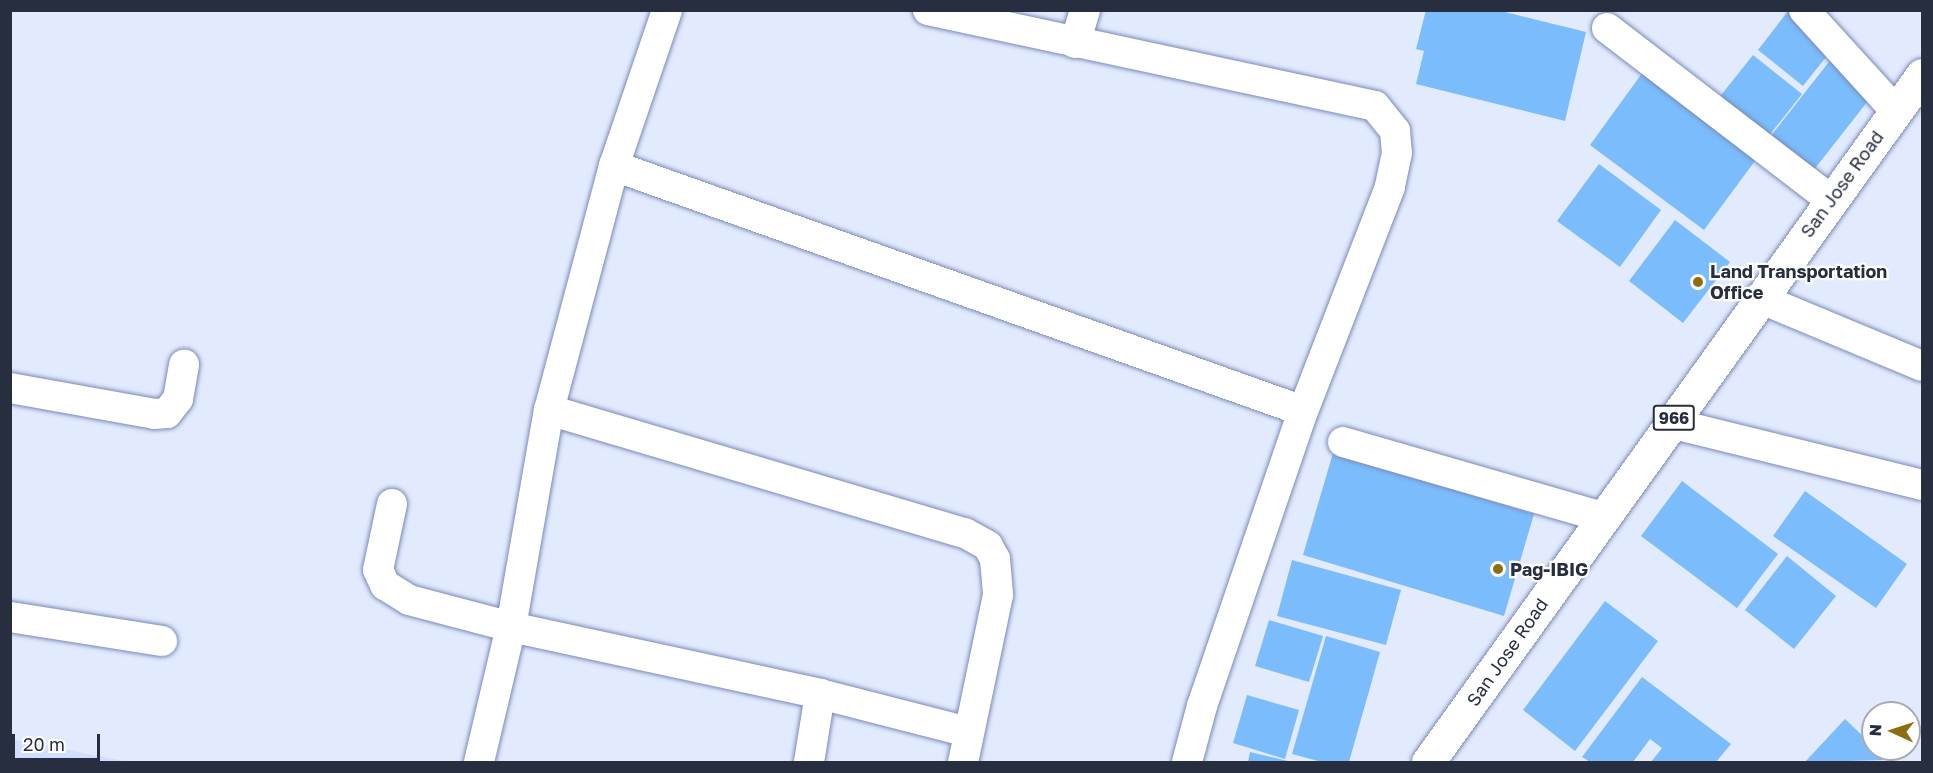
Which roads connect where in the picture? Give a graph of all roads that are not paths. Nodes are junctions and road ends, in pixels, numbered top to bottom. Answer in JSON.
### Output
{"nodes":[{"id":1,"x":667,"y":10,"type":"edge"},
{"id":2,"x":928,"y":10,"type":"edge"},
{"id":3,"x":1085,"y":10,"type":"edge"},
{"id":4,"x":1804,"y":10,"type":"edge"},
{"id":5,"x":1606,"y":28,"type":"dead end"},
{"id":6,"x":1075,"y":43,"type":"junction"},
{"id":7,"x":1923,"y":75,"type":"edge"},
{"id":8,"x":1895,"y":110,"type":"junction"},
{"id":9,"x":614,"y":166,"type":"junction"},
{"id":10,"x":1830,"y":199,"type":"junction"},
{"id":11,"x":1759,"y":298,"type":"junction"},
{"id":12,"x":184,"y":365,"type":"dead end"},
{"id":13,"x":1923,"y":366,"type":"edge"},
{"id":14,"x":10,"y":388,"type":"edge"},
{"id":15,"x":549,"y":410,"type":"junction"},
{"id":16,"x":1302,"y":411,"type":"junction"},
{"id":17,"x":1670,"y":423,"type":"junction"},
{"id":18,"x":1343,"y":441,"type":"dead end"},
{"id":19,"x":1923,"y":484,"type":"edge"},
{"id":20,"x":392,"y":504,"type":"dead end"},
{"id":21,"x":1603,"y":517,"type":"junction"},
{"id":22,"x":10,"y":617,"type":"edge"},
{"id":23,"x":511,"y":627,"type":"junction"},
{"id":24,"x":162,"y":641,"type":"dead end"},
{"id":25,"x":820,"y":694,"type":"junction"},
{"id":26,"x":968,"y":732,"type":"junction"},
{"id":27,"x":479,"y":762,"type":"edge"},
{"id":28,"x":809,"y":762,"type":"edge"},
{"id":29,"x":963,"y":762,"type":"edge"},
{"id":30,"x":1187,"y":762,"type":"edge"},
{"id":31,"x":1428,"y":762,"type":"edge"}],
"edges":[{"from":1,"to":9,"type":"street"},
{"from":2,"to":6,"type":"street"},
{"from":3,"to":6,"type":"street"},
{"from":4,"to":8,"type":"street"},
{"from":5,"to":10,"type":"street"},
{"from":6,"to":16,"type":"street"},
{"from":7,"to":8,"type":"main road","name":"San Jose Road","number":"966"},
{"from":8,"to":10,"type":"main road","name":"San Jose Road","number":"966"},
{"from":9,"to":15,"type":"street"},
{"from":9,"to":16,"type":"street"},
{"from":10,"to":11,"type":"main road","name":"San Jose Road","number":"966"},
{"from":11,"to":13,"type":"street"},
{"from":11,"to":17,"type":"main road","name":"San Jose Road","number":"966"},
{"from":12,"to":14,"type":"street"},
{"from":15,"to":23,"type":"street"},
{"from":15,"to":26,"type":"street"},
{"from":16,"to":30,"type":"street"},
{"from":17,"to":19,"type":"street"},
{"from":17,"to":21,"type":"main road","name":"San Jose Road","number":"966"},
{"from":18,"to":21,"type":"street"},
{"from":20,"to":23,"type":"street"},
{"from":21,"to":31,"type":"main road","name":"San Jose Road","number":"966"},
{"from":22,"to":24,"type":"street"},
{"from":23,"to":25,"type":"street"},
{"from":23,"to":27,"type":"street"},
{"from":25,"to":26,"type":"street"},
{"from":25,"to":28,"type":"street"},
{"from":26,"to":29,"type":"street"}]}
